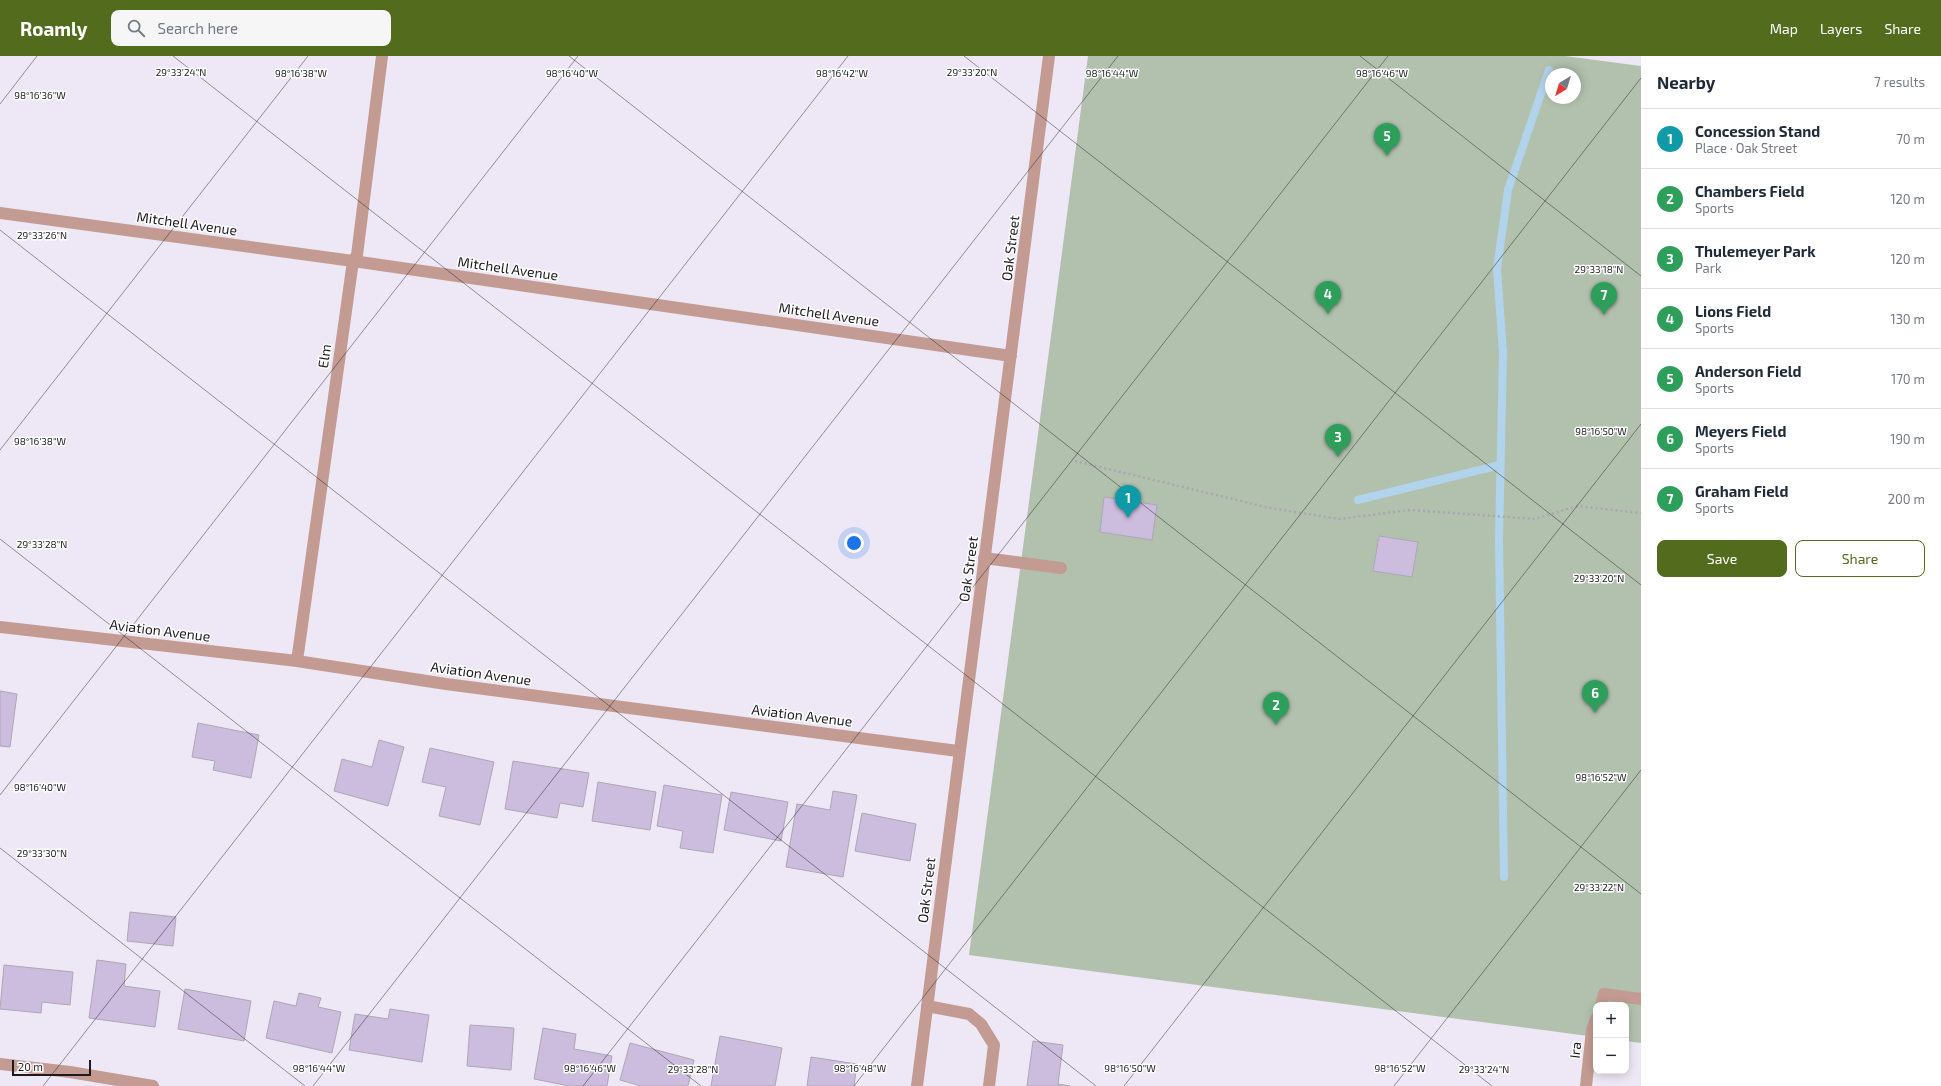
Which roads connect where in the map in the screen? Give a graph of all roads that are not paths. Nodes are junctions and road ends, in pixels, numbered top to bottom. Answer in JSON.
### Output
{"nodes":[{"id":1,"x":382,"y":56,"type":"edge"},
{"id":2,"x":1049,"y":56,"type":"edge"},
{"id":3,"x":0,"y":213,"type":"edge"},
{"id":4,"x":353,"y":261,"type":"junction"},
{"id":5,"x":1011,"y":356,"type":"junction"},
{"id":6,"x":984,"y":558,"type":"junction"},
{"id":7,"x":1061,"y":568,"type":"dead end"},
{"id":8,"x":0,"y":627,"type":"edge"},
{"id":9,"x":297,"y":662,"type":"junction"},
{"id":10,"x":958,"y":751,"type":"junction"},
{"id":11,"x":1641,"y":999,"type":"edge"},
{"id":12,"x":1602,"y":1002,"type":"edge"},
{"id":13,"x":927,"y":1006,"type":"junction"},
{"id":14,"x":1593,"y":1027,"type":"edge"},
{"id":15,"x":0,"y":1064,"type":"edge"},
{"id":16,"x":153,"y":1086,"type":"edge"},
{"id":17,"x":917,"y":1086,"type":"edge"},
{"id":18,"x":989,"y":1086,"type":"edge"},
{"id":19,"x":1586,"y":1086,"type":"edge"}],
"edges":[{"from":1,"to":4,"type":"street","name":"Elm"},
{"from":2,"to":5,"type":"street","name":"Oak Street"},
{"from":3,"to":4,"type":"street","name":"Mitchell Avenue"},
{"from":4,"to":5,"type":"street","name":"Mitchell Avenue"},
{"from":4,"to":9,"type":"street","name":"Elm"},
{"from":5,"to":6,"type":"street","name":"Oak Street"},
{"from":6,"to":7,"type":"street"},
{"from":6,"to":10,"type":"street","name":"Oak Street"},
{"from":8,"to":9,"type":"street","name":"Aviation Avenue"},
{"from":9,"to":10,"type":"street","name":"Aviation Avenue"},
{"from":10,"to":13,"type":"street","name":"Oak Street"},
{"from":11,"to":12,"type":"street"},
{"from":13,"to":17,"type":"street","name":"Oak Street"},
{"from":13,"to":18,"type":"street"},
{"from":14,"to":19,"type":"street","name":"Ira"},
{"from":15,"to":16,"type":"street"}]}
